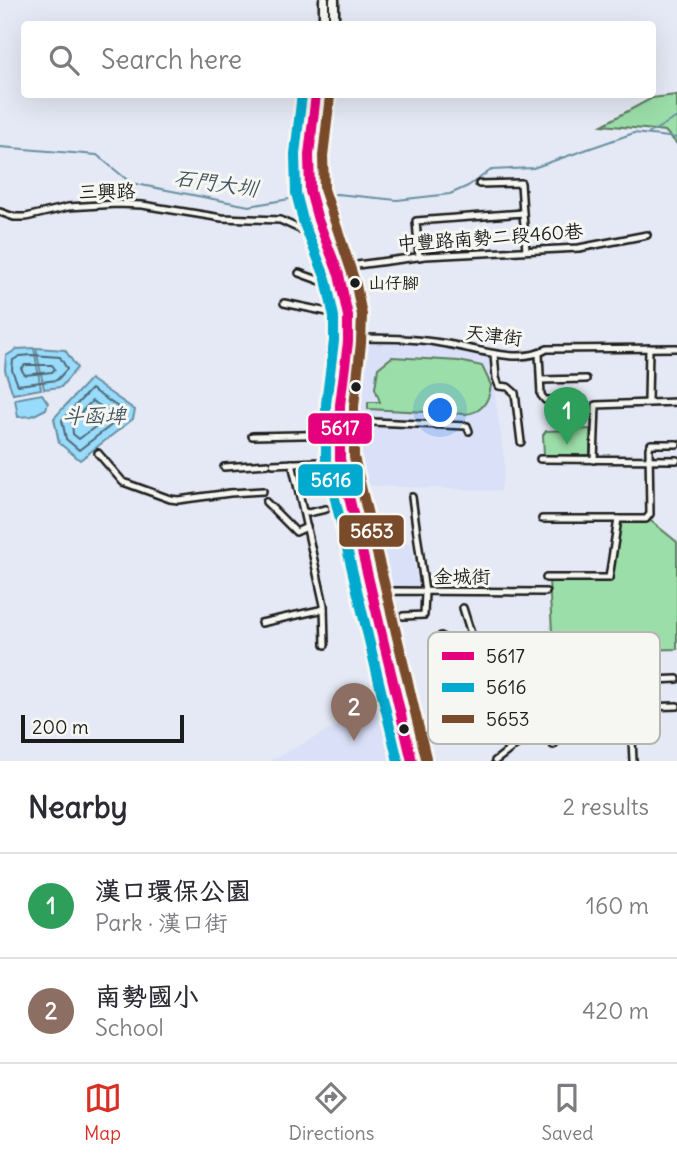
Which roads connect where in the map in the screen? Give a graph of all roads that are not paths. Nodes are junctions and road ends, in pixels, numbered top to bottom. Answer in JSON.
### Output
{"nodes":[{"id":1,"x":324,"y":0,"type":"edge"},
{"id":2,"x":334,"y":0,"type":"edge"},
{"id":3,"x":324,"y":21,"type":"edge"},
{"id":4,"x":334,"y":21,"type":"edge"},
{"id":5,"x":316,"y":98,"type":"edge"},
{"id":6,"x":326,"y":98,"type":"edge"},
{"id":7,"x":479,"y":184,"type":"dead end"},
{"id":8,"x":0,"y":212,"type":"edge"},
{"id":9,"x":523,"y":213,"type":"junction"},
{"id":10,"x":647,"y":235,"type":"dead end"},
{"id":11,"x":325,"y":241,"type":"junction"},
{"id":12,"x":336,"y":246,"type":"junction"},
{"id":13,"x":526,"y":250,"type":"junction"},
{"id":14,"x":419,"y":257,"type":"junction"},
{"id":15,"x":340,"y":267,"type":"junction"},
{"id":16,"x":299,"y":273,"type":"dead end"},
{"id":17,"x":342,"y":285,"type":"junction"},
{"id":18,"x":284,"y":303,"type":"dead end"},
{"id":19,"x":347,"y":316,"type":"junction"},
{"id":20,"x":352,"y":338,"type":"junction"},
{"id":21,"x":649,"y":348,"type":"junction"},
{"id":22,"x":677,"y":348,"type":"edge"},
{"id":23,"x":494,"y":354,"type":"junction"},
{"id":24,"x":539,"y":354,"type":"junction"},
{"id":25,"x":586,"y":379,"type":"dead end"},
{"id":26,"x":541,"y":380,"type":"junction"},
{"id":27,"x":583,"y":400,"type":"dead end"},
{"id":28,"x":648,"y":402,"type":"junction"},
{"id":29,"x":677,"y":402,"type":"edge"},
{"id":30,"x":348,"y":421,"type":"junction"},
{"id":31,"x":469,"y":431,"type":"dead end"},
{"id":32,"x":343,"y":434,"type":"junction"},
{"id":33,"x":252,"y":436,"type":"dead end"},
{"id":34,"x":522,"y":442,"type":"dead end"},
{"id":35,"x":677,"y":444,"type":"edge"},
{"id":36,"x":98,"y":453,"type":"dead end"},
{"id":37,"x":340,"y":459,"type":"junction"},
{"id":38,"x":540,"y":460,"type":"dead end"},
{"id":39,"x":594,"y":460,"type":"junction"},
{"id":40,"x":649,"y":460,"type":"junction"},
{"id":41,"x":677,"y":460,"type":"edge"},
{"id":42,"x":292,"y":463,"type":"junction"},
{"id":43,"x":224,"y":467,"type":"dead end"},
{"id":44,"x":263,"y":491,"type":"dead end"},
{"id":45,"x":412,"y":497,"type":"dead end"},
{"id":46,"x":266,"y":502,"type":"dead end"},
{"id":47,"x":326,"y":509,"type":"dead end"},
{"id":48,"x":303,"y":511,"type":"junction"},
{"id":49,"x":542,"y":519,"type":"dead end"},
{"id":50,"x":618,"y":519,"type":"junction"},
{"id":51,"x":307,"y":527,"type":"junction"},
{"id":52,"x":546,"y":578,"type":"dead end"},
{"id":53,"x":425,"y":592,"type":"junction"},
{"id":54,"x":546,"y":592,"type":"dead end"},
{"id":55,"x":379,"y":594,"type":"junction"},
{"id":56,"x":463,"y":608,"type":"dead end"},
{"id":57,"x":324,"y":609,"type":"junction"},
{"id":58,"x":403,"y":616,"type":"dead end"},
{"id":59,"x":261,"y":623,"type":"dead end"},
{"id":60,"x":472,"y":632,"type":"edge"},
{"id":61,"x":325,"y":645,"type":"dead end"},
{"id":62,"x":517,"y":744,"type":"edge"},
{"id":63,"x":412,"y":761,"type":"edge"},
{"id":64,"x":423,"y":761,"type":"edge"},
{"id":65,"x":495,"y":761,"type":"edge"}],
"edges":[{"from":1,"to":3,"type":"main road"},
{"from":2,"to":4,"type":"main road"},
{"from":5,"to":11,"type":"main road"},
{"from":6,"to":12,"type":"main road"},
{"from":7,"to":9,"type":"street"},
{"from":8,"to":11,"type":"street","name":"三興路"},
{"from":9,"to":13,"type":"street"},
{"from":9,"to":14,"type":"street"},
{"from":10,"to":13,"type":"street","name":"中豐路南勢二段460巷"},
{"from":11,"to":12,"type":"street","name":"三興路"},
{"from":11,"to":15,"type":"main road"},
{"from":12,"to":15,"type":"main road"},
{"from":13,"to":14,"type":"street","name":"中豐路南勢二段460巷"},
{"from":14,"to":15,"type":"street","name":"中豐路南勢二段460巷"},
{"from":15,"to":17,"type":"main road"},
{"from":15,"to":20,"type":"main road"},
{"from":16,"to":17,"type":"street"},
{"from":17,"to":19,"type":"main road"},
{"from":18,"to":19,"type":"street"},
{"from":19,"to":20,"type":"main road"},
{"from":20,"to":23,"type":"street","name":"天津街"},
{"from":20,"to":30,"type":"main road"},
{"from":20,"to":32,"type":"main road"},
{"from":21,"to":22,"type":"street","name":"天津街"},
{"from":21,"to":24,"type":"street","name":"天津街"},
{"from":21,"to":28,"type":"street"},
{"from":23,"to":24,"type":"street","name":"天津街"},
{"from":23,"to":34,"type":"street"},
{"from":24,"to":26,"type":"street"},
{"from":25,"to":26,"type":"street"},
{"from":26,"to":27,"type":"street"},
{"from":28,"to":29,"type":"street"},
{"from":28,"to":39,"type":"street"},
{"from":30,"to":31,"type":"street"},
{"from":30,"to":32,"type":"main road"},
{"from":32,"to":33,"type":"street"},
{"from":32,"to":37,"type":"main road"},
{"from":32,"to":55,"type":"main road"},
{"from":35,"to":40,"type":"street"},
{"from":36,"to":44,"type":"street"},
{"from":37,"to":42,"type":"street"},
{"from":37,"to":63,"type":"main road"},
{"from":38,"to":39,"type":"street"},
{"from":39,"to":40,"type":"street"},
{"from":40,"to":41,"type":"street"},
{"from":40,"to":50,"type":"street"},
{"from":42,"to":43,"type":"street"},
{"from":42,"to":48,"type":"street"},
{"from":45,"to":53,"type":"street"},
{"from":46,"to":51,"type":"street"},
{"from":47,"to":48,"type":"street"},
{"from":48,"to":51,"type":"street"},
{"from":49,"to":50,"type":"street"},
{"from":50,"to":52,"type":"street"},
{"from":51,"to":57,"type":"street"},
{"from":53,"to":54,"type":"street","name":"金城街"},
{"from":53,"to":55,"type":"street","name":"金城街"},
{"from":53,"to":58,"type":"street"},
{"from":55,"to":64,"type":"main road"},
{"from":56,"to":60,"type":"street"},
{"from":57,"to":59,"type":"street"},
{"from":57,"to":61,"type":"street"},
{"from":62,"to":65,"type":"street"}]}
